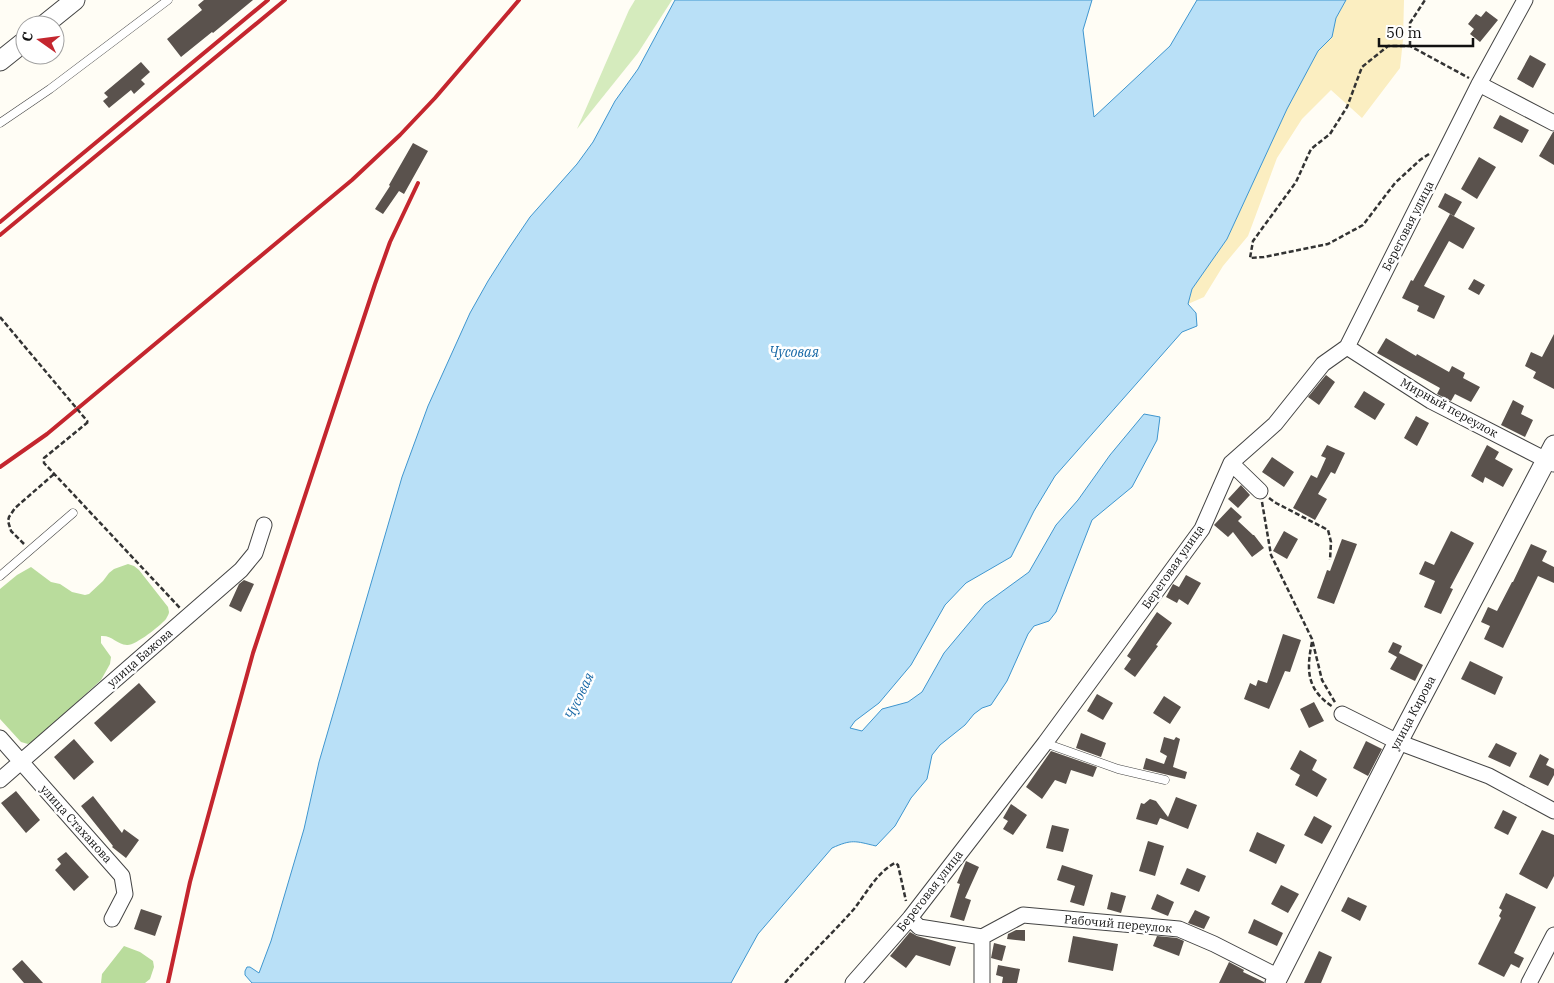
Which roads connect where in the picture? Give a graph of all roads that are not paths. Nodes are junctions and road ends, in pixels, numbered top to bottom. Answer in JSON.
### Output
{"nodes":[{"id":1,"x":75,"y":0,"type":"edge"},
{"id":2,"x":168,"y":0,"type":"edge"},
{"id":3,"x":1526,"y":0,"type":"edge"},
{"id":4,"x":56,"y":15,"type":"edge"},
{"id":5,"x":15,"y":49,"type":"edge"},
{"id":6,"x":0,"y":61,"type":"edge"},
{"id":7,"x":1479,"y":84,"type":"junction"},
{"id":8,"x":0,"y":123,"type":"edge"},
{"id":9,"x":1554,"y":123,"type":"edge"},
{"id":10,"x":1347,"y":347,"type":"junction"},
{"id":11,"x":1551,"y":456,"type":"edge"},
{"id":12,"x":1230,"y":463,"type":"junction"},
{"id":13,"x":1260,"y":491,"type":"road end"},
{"id":14,"x":73,"y":513,"type":"dead end"},
{"id":15,"x":264,"y":525,"type":"dead end"},
{"id":16,"x":0,"y":576,"type":"edge"},
{"id":17,"x":1342,"y":714,"type":"road end"},
{"id":18,"x":0,"y":738,"type":"edge"},
{"id":19,"x":1398,"y":742,"type":"junction"},
{"id":20,"x":1045,"y":744,"type":"junction"},
{"id":21,"x":20,"y":762,"type":"junction"},
{"id":22,"x":0,"y":780,"type":"edge"},
{"id":23,"x":1164,"y":780,"type":"dead end"},
{"id":24,"x":1554,"y":811,"type":"edge"},
{"id":25,"x":910,"y":918,"type":"junction"},
{"id":26,"x":112,"y":919,"type":"dead end"},
{"id":27,"x":1554,"y":935,"type":"edge"},
{"id":28,"x":982,"y":937,"type":"junction"},
{"id":29,"x":1277,"y":980,"type":"edge"},
{"id":30,"x":853,"y":983,"type":"edge"},
{"id":31,"x":982,"y":983,"type":"edge"},
{"id":32,"x":1529,"y":983,"type":"edge"}],
"edges":[{"from":1,"to":4,"type":"street"},
{"from":2,"to":8,"type":"lane"},
{"from":3,"to":7,"type":"street","name":"Береговая улица"},
{"from":5,"to":6,"type":"street"},
{"from":7,"to":9,"type":"street"},
{"from":7,"to":10,"type":"street","name":"Береговая улица"},
{"from":10,"to":11,"type":"street","name":"Мирный переулок"},
{"from":10,"to":12,"type":"street","name":"Береговая улица"},
{"from":11,"to":19,"type":"street","name":"улица Кирова"},
{"from":12,"to":13,"type":"street"},
{"from":12,"to":20,"type":"street","name":"Береговая улица"},
{"from":14,"to":16,"type":"lane"},
{"from":15,"to":21,"type":"street","name":"улица Бажова"},
{"from":17,"to":19,"type":"street"},
{"from":18,"to":21,"type":"street","name":"улица Стаханова"},
{"from":19,"to":24,"type":"street"},
{"from":19,"to":29,"type":"street","name":"улица Кирова"},
{"from":20,"to":23,"type":"lane"},
{"from":20,"to":25,"type":"street","name":"Береговая улица"},
{"from":21,"to":22,"type":"street","name":"улица Бажова"},
{"from":21,"to":26,"type":"street","name":"улица Стаханова"},
{"from":25,"to":28,"type":"street"},
{"from":25,"to":30,"type":"street","name":"Береговая улица"},
{"from":27,"to":32,"type":"street"},
{"from":28,"to":29,"type":"street","name":"Рабочий переулок"},
{"from":28,"to":31,"type":"street"}]}
